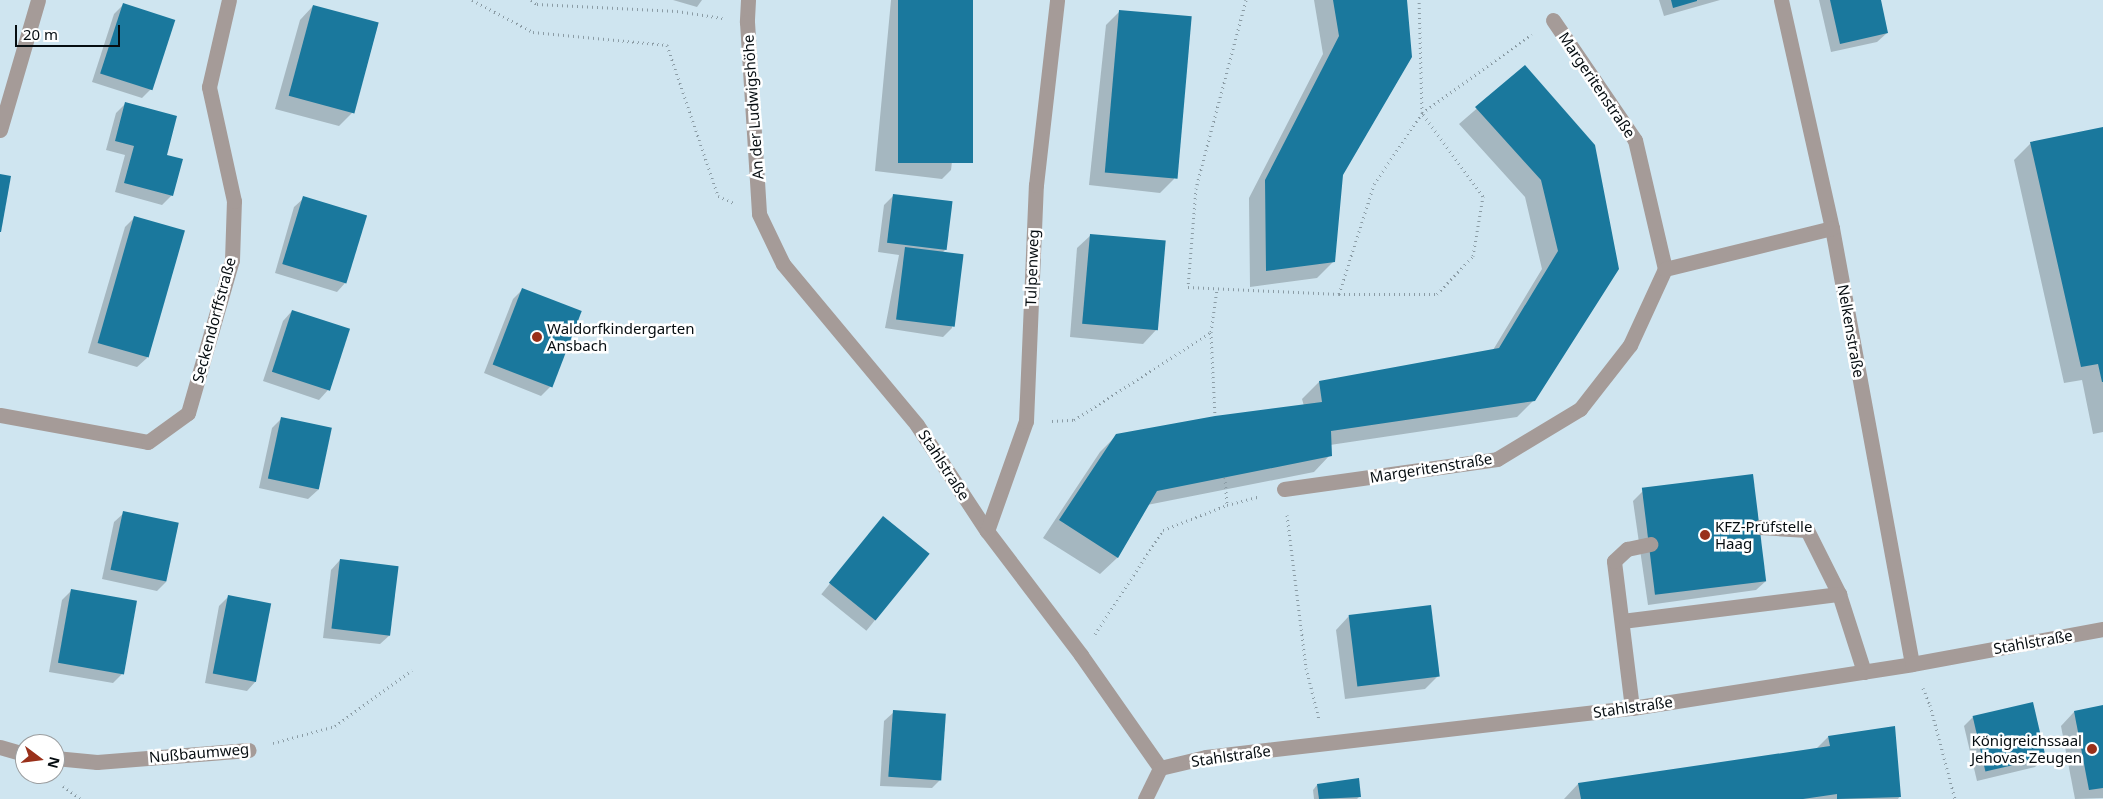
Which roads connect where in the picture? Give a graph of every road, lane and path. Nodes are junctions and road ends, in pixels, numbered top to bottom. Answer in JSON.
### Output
{"nodes":[{"id":1,"x":38,"y":0,"type":"edge"},
{"id":2,"x":229,"y":0,"type":"edge"},
{"id":3,"x":472,"y":0,"type":"edge"},
{"id":4,"x":531,"y":0,"type":"edge"},
{"id":5,"x":748,"y":0,"type":"edge"},
{"id":6,"x":1057,"y":0,"type":"edge"},
{"id":7,"x":1246,"y":0,"type":"edge"},
{"id":8,"x":1419,"y":0,"type":"edge"},
{"id":9,"x":1781,"y":0,"type":"edge"},
{"id":10,"x":1552,"y":20,"type":"joint"},
{"id":11,"x":747,"y":22,"type":"junction"},
{"id":12,"x":1422,"y":113,"type":"junction"},
{"id":13,"x":0,"y":130,"type":"edge"},
{"id":14,"x":760,"y":214,"type":"junction"},
{"id":15,"x":1832,"y":228,"type":"junction"},
{"id":16,"x":1665,"y":270,"type":"junction"},
{"id":17,"x":1217,"y":289,"type":"junction"},
{"id":18,"x":1339,"y":294,"type":"junction"},
{"id":19,"x":1212,"y":332,"type":"junction"},
{"id":20,"x":0,"y":415,"type":"edge"},
{"id":21,"x":1215,"y":416,"type":"dead end"},
{"id":22,"x":1026,"y":421,"type":"junction"},
{"id":23,"x":1225,"y":477,"type":"dead end"},
{"id":24,"x":1284,"y":490,"type":"junction"},
{"id":25,"x":1227,"y":505,"type":"junction"},
{"id":26,"x":1760,"y":527,"type":"dead end"},
{"id":27,"x":987,"y":531,"type":"junction"},
{"id":28,"x":1650,"y":544,"type":"dead end"},
{"id":29,"x":1839,"y":594,"type":"junction"},
{"id":30,"x":1622,"y":621,"type":"junction"},
{"id":31,"x":2103,"y":629,"type":"edge"},
{"id":32,"x":1081,"y":655,"type":"junction"},
{"id":33,"x":1912,"y":664,"type":"junction"},
{"id":34,"x":412,"y":670,"type":"dead end"},
{"id":35,"x":1864,"y":672,"type":"junction"},
{"id":36,"x":1632,"y":708,"type":"junction"},
{"id":37,"x":1325,"y":744,"type":"junction"},
{"id":38,"x":0,"y":747,"type":"edge"},
{"id":39,"x":249,"y":750,"type":"joint"},
{"id":40,"x":15,"y":751,"type":"edge"},
{"id":41,"x":65,"y":759,"type":"edge"},
{"id":42,"x":1160,"y":768,"type":"junction"},
{"id":43,"x":1145,"y":799,"type":"edge"},
{"id":44,"x":1955,"y":799,"type":"edge"}],
"edges":[{"from":1,"to":13,"type":"street"},
{"from":2,"to":20,"type":"street","name":"Seckendorffstraße"},
{"from":3,"to":14,"type":"path"},
{"from":4,"to":11,"type":"path"},
{"from":5,"to":11,"type":"street","name":"An der Ludwigshöhe"},
{"from":6,"to":22,"type":"street","name":"Tulpenweg"},
{"from":7,"to":17,"type":"path"},
{"from":8,"to":12,"type":"path"},
{"from":9,"to":15,"type":"street","name":"Nelkenstraße"},
{"from":10,"to":12,"type":"path"},
{"from":10,"to":16,"type":"street","name":"Margeritenstraße"},
{"from":11,"to":14,"type":"street","name":"An der Ludwigshöhe"},
{"from":12,"to":18,"type":"path"},
{"from":12,"to":18,"type":"path"},
{"from":14,"to":27,"type":"street","name":"Stahlstraße"},
{"from":15,"to":16,"type":"street"},
{"from":15,"to":33,"type":"street","name":"Nelkenstraße"},
{"from":16,"to":24,"type":"street","name":"Margeritenstraße"},
{"from":17,"to":18,"type":"path"},
{"from":17,"to":19,"type":"path"},
{"from":19,"to":21,"type":"path"},
{"from":19,"to":22,"type":"path"},
{"from":22,"to":27,"type":"street","name":"Tulpenweg"},
{"from":23,"to":25,"type":"path"},
{"from":24,"to":25,"type":"path"},
{"from":24,"to":37,"type":"path"},
{"from":25,"to":32,"type":"path"},
{"from":26,"to":29,"type":"street"},
{"from":27,"to":32,"type":"street","name":"Stahlstraße"},
{"from":28,"to":30,"type":"street"},
{"from":29,"to":30,"type":"street"},
{"from":29,"to":35,"type":"street"},
{"from":30,"to":36,"type":"street"},
{"from":31,"to":33,"type":"street","name":"Stahlstraße"},
{"from":32,"to":42,"type":"street","name":"Stahlstraße"},
{"from":33,"to":35,"type":"street","name":"Stahlstraße"},
{"from":33,"to":44,"type":"path"},
{"from":34,"to":39,"type":"path","name":"Nußbaumweg"},
{"from":35,"to":36,"type":"street","name":"Stahlstraße"},
{"from":36,"to":37,"type":"street","name":"Stahlstraße"},
{"from":37,"to":42,"type":"street","name":"Stahlstraße"},
{"from":38,"to":40,"type":"street"},
{"from":39,"to":41,"type":"street","name":"Nußbaumweg"},
{"from":42,"to":43,"type":"street"}]}
